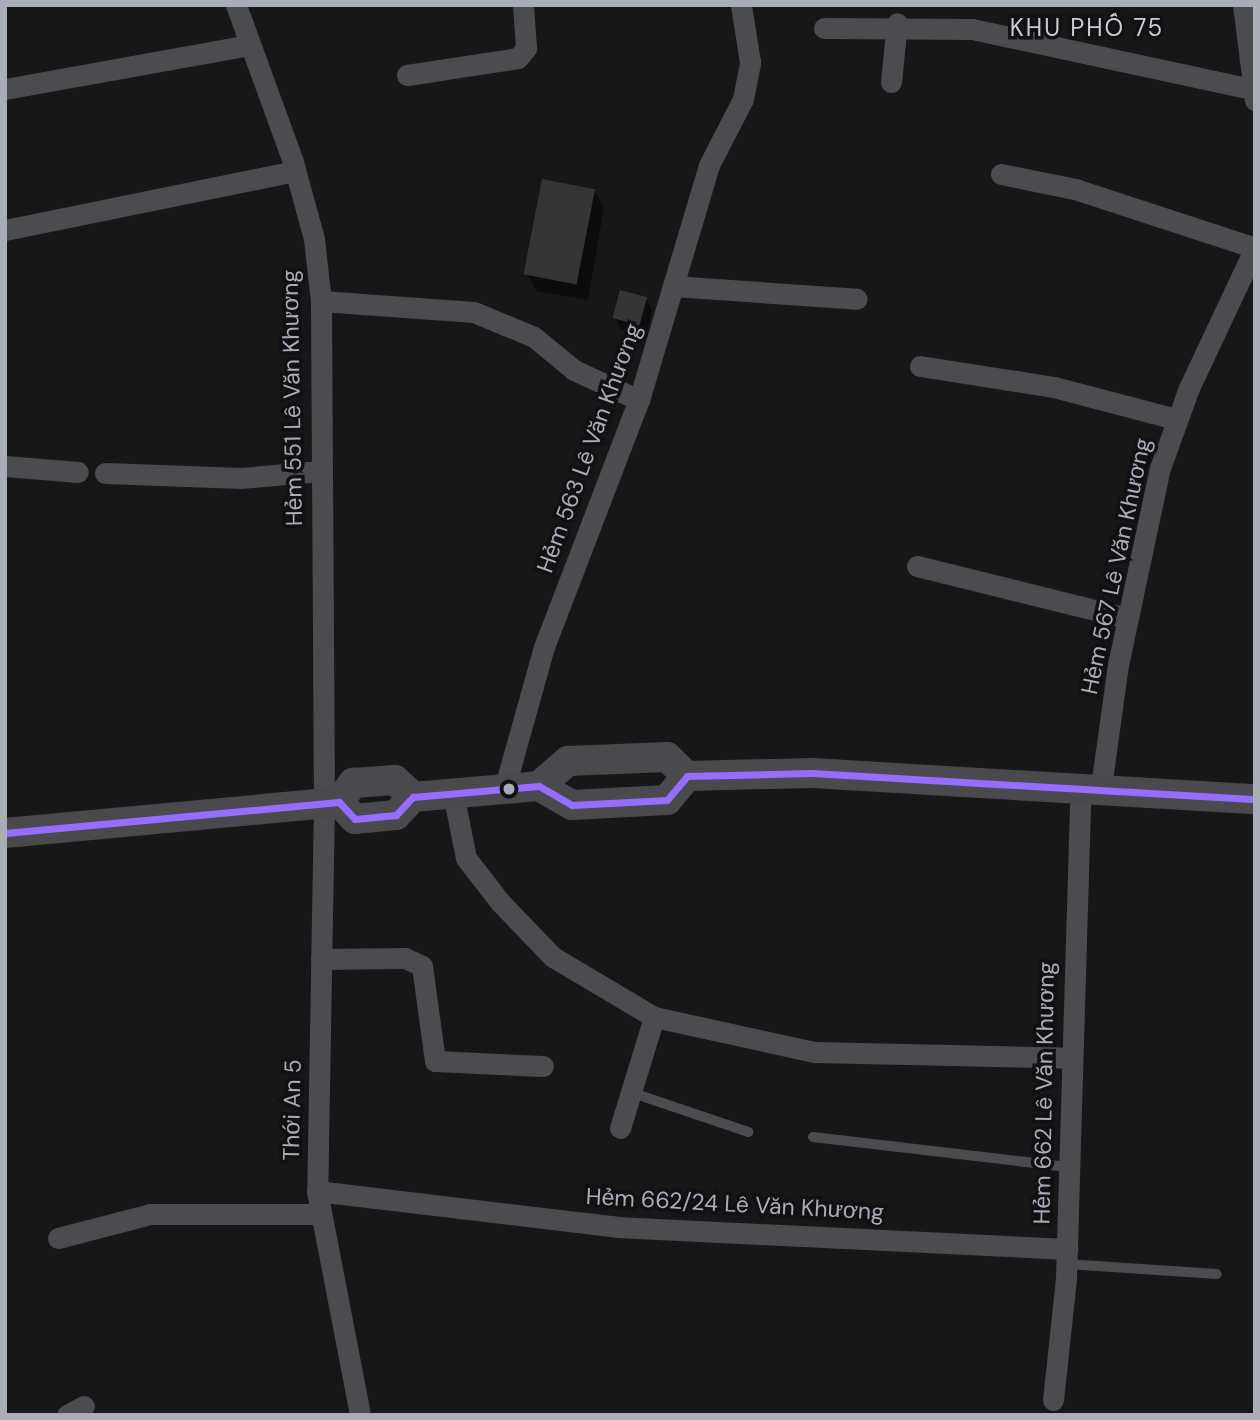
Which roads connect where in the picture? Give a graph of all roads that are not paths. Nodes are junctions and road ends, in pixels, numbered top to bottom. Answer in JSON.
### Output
{"nodes":[{"id":1,"x":236,"y":5,"type":"edge"},
{"id":2,"x":523,"y":5,"type":"edge"},
{"id":3,"x":741,"y":5,"type":"edge"},
{"id":4,"x":1243,"y":5,"type":"edge"},
{"id":5,"x":897,"y":23,"type":"junction"},
{"id":6,"x":824,"y":28,"type":"dead end"},
{"id":7,"x":250,"y":45,"type":"junction"},
{"id":8,"x":407,"y":75,"type":"dead end"},
{"id":9,"x":891,"y":82,"type":"dead end"},
{"id":10,"x":5,"y":89,"type":"edge"},
{"id":11,"x":1254,"y":95,"type":"edge"},
{"id":12,"x":295,"y":171,"type":"junction"},
{"id":13,"x":1001,"y":174,"type":"dead end"},
{"id":14,"x":5,"y":230,"type":"edge"},
{"id":15,"x":1255,"y":248,"type":"edge"},
{"id":16,"x":673,"y":286,"type":"junction"},
{"id":17,"x":857,"y":299,"type":"dead end"},
{"id":18,"x":321,"y":301,"type":"junction"},
{"id":19,"x":920,"y":366,"type":"dead end"},
{"id":20,"x":639,"y":400,"type":"junction"},
{"id":21,"x":1176,"y":419,"type":"junction"},
{"id":22,"x":5,"y":466,"type":"edge"},
{"id":23,"x":319,"y":471,"type":"junction"},
{"id":24,"x":78,"y":472,"type":"dead end"},
{"id":25,"x":105,"y":473,"type":"dead end"},
{"id":26,"x":917,"y":566,"type":"dead end"},
{"id":27,"x":1127,"y":618,"type":"junction"},
{"id":28,"x":687,"y":776,"type":"junction"},
{"id":29,"x":539,"y":786,"type":"junction"},
{"id":30,"x":1091,"y":787,"type":"junction"},
{"id":31,"x":504,"y":790,"type":"junction"},
{"id":32,"x":453,"y":793,"type":"junction"},
{"id":33,"x":1255,"y":799,"type":"edge"},
{"id":34,"x":332,"y":803,"type":"junction"},
{"id":35,"x":5,"y":833,"type":"edge"},
{"id":36,"x":321,"y":960,"type":"junction"},
{"id":37,"x":654,"y":1017,"type":"junction"},
{"id":38,"x":1071,"y":1058,"type":"junction"},
{"id":39,"x":542,"y":1066,"type":"dead end"},
{"id":40,"x":630,"y":1092,"type":"junction"},
{"id":41,"x":620,"y":1128,"type":"dead end"},
{"id":42,"x":748,"y":1132,"type":"dead end"},
{"id":43,"x":813,"y":1137,"type":"dead end"},
{"id":44,"x":1070,"y":1167,"type":"junction"},
{"id":45,"x":317,"y":1191,"type":"junction"},
{"id":46,"x":321,"y":1214,"type":"junction"},
{"id":47,"x":58,"y":1238,"type":"dead end"},
{"id":48,"x":1067,"y":1256,"type":"junction"},
{"id":49,"x":1217,"y":1274,"type":"dead end"},
{"id":50,"x":1053,"y":1400,"type":"dead end"},
{"id":51,"x":360,"y":1415,"type":"edge"}],
"edges":[{"from":1,"to":7,"type":"street","name":"Hẻm 551 Lê Văn Khương"},
{"from":2,"to":8,"type":"street"},
{"from":3,"to":16,"type":"street","name":"Hẻm 563 Lê Văn Khương"},
{"from":4,"to":11,"type":"street"},
{"from":5,"to":6,"type":"street"},
{"from":5,"to":9,"type":"street"},
{"from":5,"to":11,"type":"street"},
{"from":7,"to":10,"type":"street"},
{"from":7,"to":12,"type":"street","name":"Hẻm 551 Lê Văn Khương"},
{"from":12,"to":14,"type":"street"},
{"from":12,"to":18,"type":"street","name":"Hẻm 551 Lê Văn Khương"},
{"from":13,"to":15,"type":"street"},
{"from":15,"to":21,"type":"street","name":"Hẻm 567 Lê Văn Khương"},
{"from":16,"to":17,"type":"street"},
{"from":16,"to":20,"type":"street","name":"Hẻm 563 Lê Văn Khương"},
{"from":18,"to":20,"type":"street"},
{"from":18,"to":23,"type":"street","name":"Hẻm 551 Lê Văn Khương"},
{"from":19,"to":21,"type":"street"},
{"from":20,"to":31,"type":"street","name":"Hẻm 563 Lê Văn Khương"},
{"from":21,"to":27,"type":"street","name":"Hẻm 567 Lê Văn Khương"},
{"from":22,"to":24,"type":"street"},
{"from":23,"to":25,"type":"street"},
{"from":23,"to":34,"type":"street","name":"Hẻm 551 Lê Văn Khương"},
{"from":26,"to":27,"type":"street"},
{"from":27,"to":30,"type":"street","name":"Hẻm 567 Lê Văn Khương"},
{"from":28,"to":29,"type":"main road"},
{"from":28,"to":29,"type":"main road"},
{"from":28,"to":30,"type":"main road"},
{"from":29,"to":31,"type":"main road"},
{"from":30,"to":33,"type":"main road"},
{"from":30,"to":38,"type":"street","name":"Hẻm 662 Lê Văn Khương"},
{"from":31,"to":32,"type":"main road"},
{"from":32,"to":34,"type":"main road"},
{"from":32,"to":37,"type":"street"},
{"from":34,"to":35,"type":"main road"},
{"from":34,"to":36,"type":"street","name":"Thới An 5"},
{"from":36,"to":39,"type":"street"},
{"from":36,"to":45,"type":"street","name":"Thới An 5"},
{"from":37,"to":38,"type":"street"},
{"from":37,"to":40,"type":"street"},
{"from":38,"to":44,"type":"street","name":"Hẻm 662 Lê Văn Khương"},
{"from":40,"to":41,"type":"street"},
{"from":40,"to":42,"type":"lane"},
{"from":43,"to":44,"type":"lane"},
{"from":44,"to":48,"type":"street","name":"Hẻm 662 Lê Văn Khương"},
{"from":45,"to":46,"type":"street","name":"Thới An 5"},
{"from":45,"to":48,"type":"street","name":"Hẻm 662/24 Lê Văn Khương"},
{"from":46,"to":47,"type":"street"},
{"from":46,"to":51,"type":"street","name":"Thới An 5"},
{"from":48,"to":49,"type":"lane"},
{"from":48,"to":50,"type":"street","name":"Hẻm 662 Lê Văn Khương"}]}
